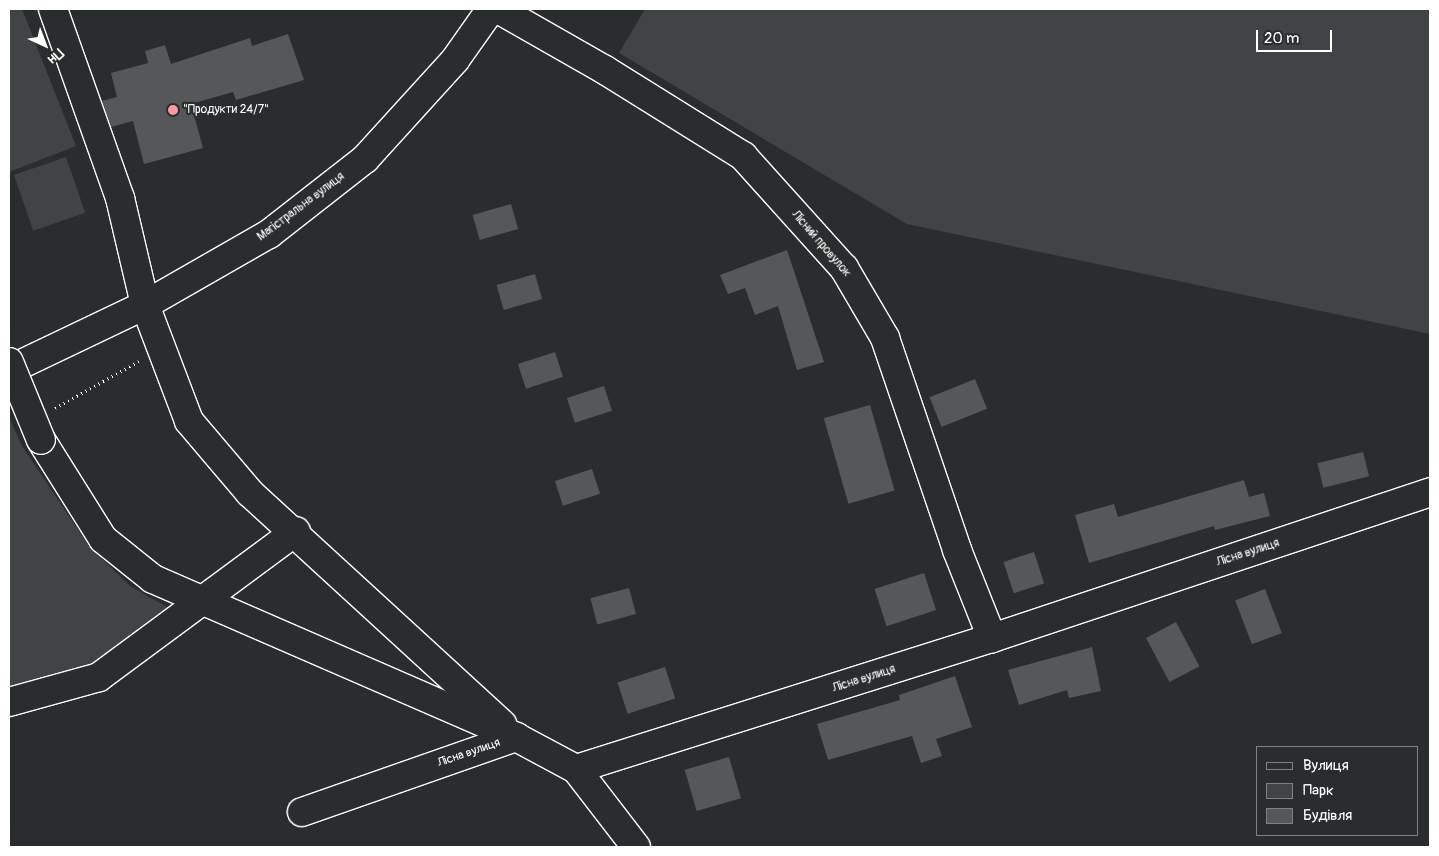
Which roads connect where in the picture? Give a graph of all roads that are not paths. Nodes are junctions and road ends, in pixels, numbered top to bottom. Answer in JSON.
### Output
{"nodes":[{"id":1,"x":53,"y":9,"type":"edge"},
{"id":2,"x":491,"y":9,"type":"edge"},
{"id":3,"x":498,"y":9,"type":"edge"},
{"id":4,"x":145,"y":305,"type":"junction"},
{"id":5,"x":9,"y":362,"type":"edge"},
{"id":6,"x":9,"y":370,"type":"edge"},
{"id":7,"x":1430,"y":492,"type":"edge"},
{"id":8,"x":296,"y":531,"type":"junction"},
{"id":9,"x":202,"y":603,"type":"junction"},
{"id":10,"x":992,"y":638,"type":"junction"},
{"id":11,"x":9,"y":702,"type":"edge"},
{"id":12,"x":516,"y":737,"type":"junction"},
{"id":13,"x":576,"y":769,"type":"junction"},
{"id":14,"x":302,"y":812,"type":"dead end"},
{"id":15,"x":636,"y":847,"type":"edge"}],
"edges":[{"from":1,"to":4,"type":"street"},
{"from":2,"to":4,"type":"street","name":"Магістральна вулиця"},
{"from":3,"to":10,"type":"street","name":"Лісний провулок"},
{"from":4,"to":6,"type":"street","name":"Магістральна вулиця"},
{"from":4,"to":8,"type":"street"},
{"from":5,"to":9,"type":"street","bridge":true},
{"from":7,"to":10,"type":"street","name":"Лісна вулиця"},
{"from":8,"to":9,"type":"street"},
{"from":8,"to":12,"type":"street"},
{"from":9,"to":11,"type":"street"},
{"from":9,"to":12,"type":"street"},
{"from":10,"to":13,"type":"street","name":"Лісна вулиця"},
{"from":12,"to":13,"type":"street","name":"Лісна вулиця"},
{"from":12,"to":14,"type":"street","name":"Лісна вулиця"},
{"from":13,"to":15,"type":"street"}]}
